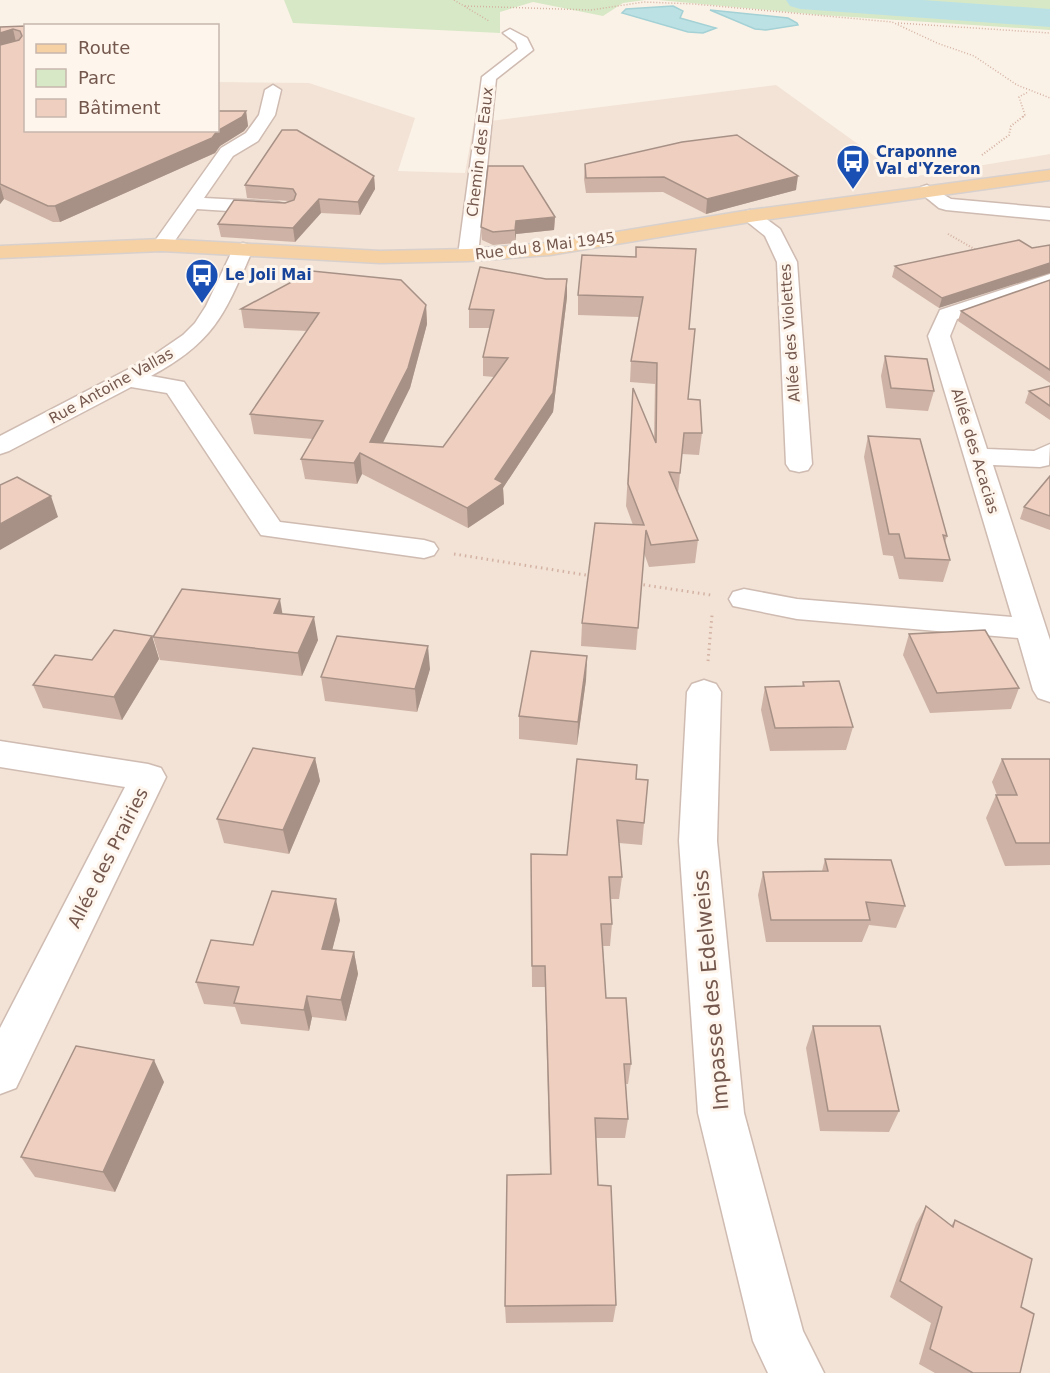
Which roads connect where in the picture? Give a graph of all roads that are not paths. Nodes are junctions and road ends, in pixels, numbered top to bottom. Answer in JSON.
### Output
{"nodes":[{"id":1,"x":510,"y":33,"type":"road end"},
{"id":2,"x":273,"y":90,"type":"dead end"},
{"id":3,"x":1050,"y":175,"type":"edge"},
{"id":4,"x":927,"y":191,"type":"junction"},
{"id":5,"x":191,"y":203,"type":"junction"},
{"id":6,"x":287,"y":208,"type":"edge"},
{"id":7,"x":1050,"y":214,"type":"edge"},
{"id":8,"x":750,"y":216,"type":"junction"},
{"id":9,"x":162,"y":245,"type":"junction"},
{"id":10,"x":243,"y":249,"type":"junction"},
{"id":11,"x":0,"y":252,"type":"edge"},
{"id":12,"x":468,"y":255,"type":"junction"},
{"id":13,"x":1050,"y":280,"type":"edge"},
{"id":14,"x":127,"y":379,"type":"junction"},
{"id":15,"x":0,"y":446,"type":"edge"},
{"id":16,"x":1050,"y":452,"type":"edge"},
{"id":17,"x":977,"y":456,"type":"junction"},
{"id":18,"x":799,"y":464,"type":"dead end"},
{"id":19,"x":424,"y":549,"type":"road end"},
{"id":20,"x":744,"y":599,"type":"road end"},
{"id":21,"x":1031,"y":629,"type":"junction"},
{"id":22,"x":1050,"y":690,"type":"edge"},
{"id":23,"x":704,"y":692,"type":"road end"},
{"id":24,"x":0,"y":754,"type":"edge"},
{"id":25,"x":0,"y":1073,"type":"edge"},
{"id":26,"x":797,"y":1373,"type":"edge"}],
"edges":[{"from":1,"to":12,"type":"street","name":"Chemin des Eaux"},
{"from":2,"to":5,"type":"street"},
{"from":3,"to":4,"type":"main road","name":"Rue du 8 Mai 1945"},
{"from":4,"to":7,"type":"street"},
{"from":4,"to":8,"type":"main road","name":"Rue du 8 Mai 1945"},
{"from":5,"to":6,"type":"street"},
{"from":5,"to":9,"type":"street"},
{"from":8,"to":12,"type":"main road","name":"Rue du 8 Mai 1945"},
{"from":8,"to":18,"type":"street","name":"Allée des Violettes"},
{"from":9,"to":10,"type":"main road","name":"Rue du 8 Mai 1945"},
{"from":9,"to":11,"type":"main road","name":"Rue du 8 Mai 1945"},
{"from":10,"to":12,"type":"main road","name":"Rue du 8 Mai 1945"},
{"from":10,"to":14,"type":"street","name":"Rue Antoine Vallas"},
{"from":13,"to":17,"type":"street","name":"Allée des Acacias"},
{"from":14,"to":15,"type":"street","name":"Rue Antoine Vallas"},
{"from":14,"to":19,"type":"street"},
{"from":16,"to":17,"type":"street"},
{"from":17,"to":21,"type":"street","name":"Allée des Acacias"},
{"from":20,"to":21,"type":"street"},
{"from":21,"to":22,"type":"street","name":"Allée des Acacias"},
{"from":23,"to":26,"type":"street","name":"Impasse des Edelweiss"},
{"from":24,"to":25,"type":"street","name":"Allée des Prairies"}]}
